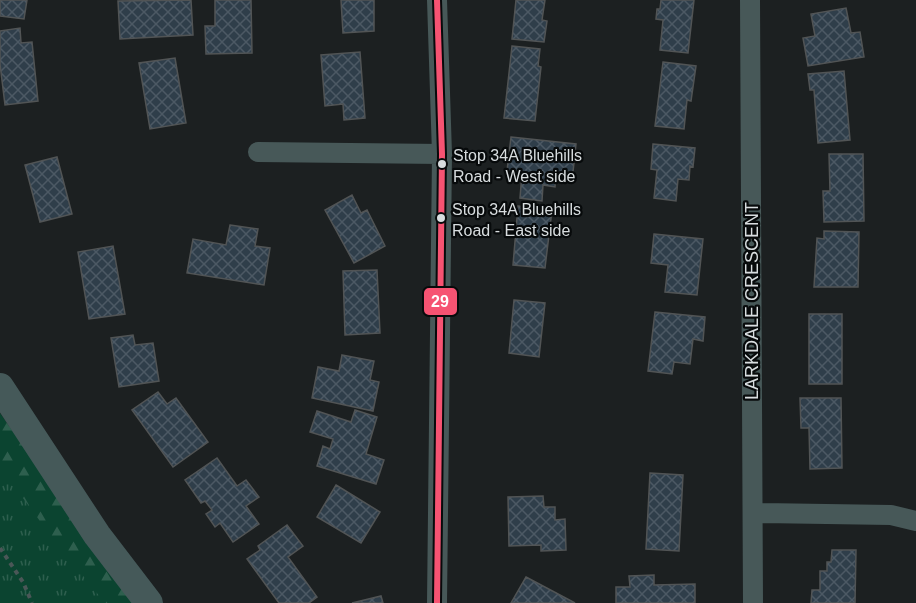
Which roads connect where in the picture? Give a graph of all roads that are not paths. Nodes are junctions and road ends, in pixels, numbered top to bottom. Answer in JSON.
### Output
{"nodes":[{"id":1,"x":437,"y":0,"type":"edge"},
{"id":2,"x":750,"y":0,"type":"edge"},
{"id":3,"x":258,"y":153,"type":"dead end"},
{"id":4,"x":442,"y":153,"type":"junction"},
{"id":5,"x":0,"y":387,"type":"edge"},
{"id":6,"x":754,"y":513,"type":"junction"},
{"id":7,"x":916,"y":521,"type":"edge"},
{"id":8,"x":149,"y":603,"type":"edge"},
{"id":9,"x":437,"y":603,"type":"edge"},
{"id":10,"x":753,"y":603,"type":"edge"}],
"edges":[{"from":1,"to":4,"type":"street"},
{"from":2,"to":6,"type":"street","name":"LARKDALE CRESCENT"},
{"from":3,"to":4,"type":"street"},
{"from":4,"to":9,"type":"street"},
{"from":5,"to":8,"type":"main road"},
{"from":6,"to":7,"type":"street"},
{"from":6,"to":10,"type":"street","name":"LARKDALE CRESCENT"}]}
